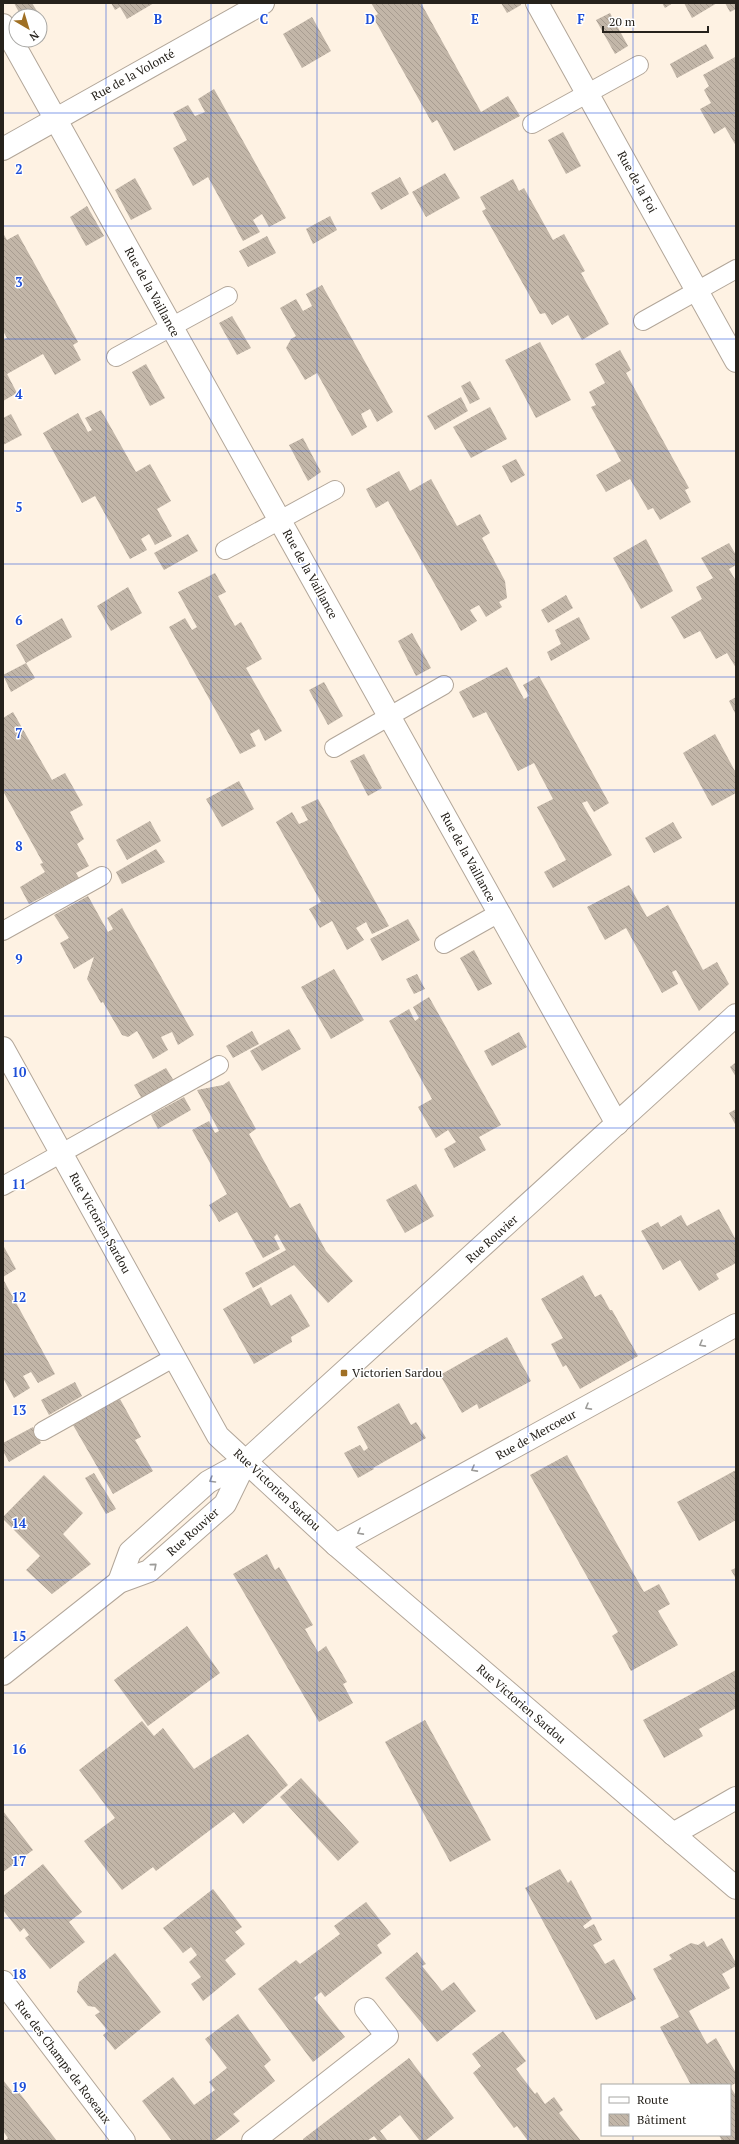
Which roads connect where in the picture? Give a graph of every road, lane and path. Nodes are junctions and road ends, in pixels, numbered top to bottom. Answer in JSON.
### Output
{"nodes":[{"id":1,"x":263,"y":3,"type":"edge"},
{"id":2,"x":537,"y":3,"type":"edge"},
{"id":3,"x":3,"y":25,"type":"edge"},
{"id":4,"x":639,"y":65,"type":"dead end"},
{"id":5,"x":587,"y":93,"type":"junction"},
{"id":6,"x":55,"y":119,"type":"junction"},
{"id":7,"x":532,"y":124,"type":"dead end"},
{"id":8,"x":3,"y":149,"type":"edge"},
{"id":9,"x":736,"y":269,"type":"edge"},
{"id":10,"x":697,"y":291,"type":"junction"},
{"id":11,"x":228,"y":296,"type":"dead end"},
{"id":12,"x":643,"y":321,"type":"dead end"},
{"id":13,"x":171,"y":327,"type":"junction"},
{"id":14,"x":116,"y":357,"type":"dead end"},
{"id":15,"x":736,"y":361,"type":"edge"},
{"id":16,"x":335,"y":490,"type":"dead end"},
{"id":17,"x":279,"y":520,"type":"junction"},
{"id":18,"x":225,"y":550,"type":"dead end"},
{"id":19,"x":444,"y":685,"type":"dead end"},
{"id":20,"x":389,"y":716,"type":"junction"},
{"id":21,"x":334,"y":748,"type":"dead end"},
{"id":22,"x":102,"y":876,"type":"dead end"},
{"id":23,"x":499,"y":913,"type":"junction"},
{"id":24,"x":3,"y":930,"type":"edge"},
{"id":25,"x":444,"y":944,"type":"dead end"},
{"id":26,"x":736,"y":1015,"type":"edge"},
{"id":27,"x":3,"y":1048,"type":"edge"},
{"id":28,"x":219,"y":1065,"type":"dead end"},
{"id":29,"x":617,"y":1124,"type":"junction"},
{"id":30,"x":61,"y":1153,"type":"junction"},
{"id":31,"x":3,"y":1186,"type":"edge"},
{"id":32,"x":736,"y":1325,"type":"edge"},
{"id":33,"x":175,"y":1357,"type":"junction"},
{"id":34,"x":43,"y":1431,"type":"dead end"},
{"id":35,"x":246,"y":1461,"type":"junction"},
{"id":36,"x":336,"y":1545,"type":"junction"},
{"id":37,"x":3,"y":1674,"type":"edge"},
{"id":38,"x":736,"y":1798,"type":"edge"},
{"id":39,"x":673,"y":1834,"type":"junction"},
{"id":40,"x":736,"y":1888,"type":"edge"},
{"id":41,"x":3,"y":1982,"type":"edge"},
{"id":42,"x":366,"y":2009,"type":"dead end"},
{"id":43,"x":124,"y":2141,"type":"edge"},
{"id":44,"x":253,"y":2141,"type":"edge"}],
"edges":[{"from":1,"to":6,"type":"street","name":"Rue de la Volonté"},
{"from":2,"to":5,"type":"street","name":"Rue de la Foi"},
{"from":3,"to":6,"type":"street","name":"Rue de la Vaillance"},
{"from":4,"to":5,"type":"lane"},
{"from":5,"to":7,"type":"lane"},
{"from":5,"to":10,"type":"street","name":"Rue de la Foi"},
{"from":6,"to":8,"type":"street","name":"Rue de la Volonté"},
{"from":6,"to":13,"type":"street","name":"Rue de la Vaillance"},
{"from":9,"to":10,"type":"lane"},
{"from":10,"to":12,"type":"lane"},
{"from":10,"to":15,"type":"street","name":"Rue de la Foi"},
{"from":11,"to":13,"type":"lane"},
{"from":13,"to":14,"type":"lane"},
{"from":13,"to":17,"type":"street","name":"Rue de la Vaillance"},
{"from":16,"to":17,"type":"lane"},
{"from":17,"to":18,"type":"lane"},
{"from":17,"to":20,"type":"street","name":"Rue de la Vaillance"},
{"from":19,"to":20,"type":"lane"},
{"from":20,"to":21,"type":"lane"},
{"from":20,"to":23,"type":"street","name":"Rue de la Vaillance"},
{"from":22,"to":24,"type":"lane"},
{"from":23,"to":25,"type":"lane"},
{"from":23,"to":29,"type":"street","name":"Rue de la Vaillance"},
{"from":26,"to":29,"type":"street","name":"Rue Rouvier"},
{"from":27,"to":30,"type":"street","name":"Rue Victorien Sardou"},
{"from":28,"to":30,"type":"lane"},
{"from":29,"to":35,"type":"street","name":"Rue Rouvier"},
{"from":30,"to":31,"type":"lane"},
{"from":30,"to":33,"type":"street","name":"Rue Victorien Sardou"},
{"from":32,"to":36,"type":"street","name":"Rue de Mercoeur","one_way":true},
{"from":33,"to":34,"type":"lane"},
{"from":33,"to":35,"type":"street","name":"Rue Victorien Sardou"},
{"from":35,"to":36,"type":"street","name":"Rue Victorien Sardou"},
{"from":35,"to":37,"type":"street","name":"Rue Rouvier"},
{"from":36,"to":39,"type":"street","name":"Rue Victorien Sardou"},
{"from":38,"to":39,"type":"street"},
{"from":39,"to":40,"type":"street","name":"Rue Victorien Sardou"},
{"from":41,"to":43,"type":"street","name":"Rue des Champs de Roseaux"},
{"from":42,"to":44,"type":"street"}]}
